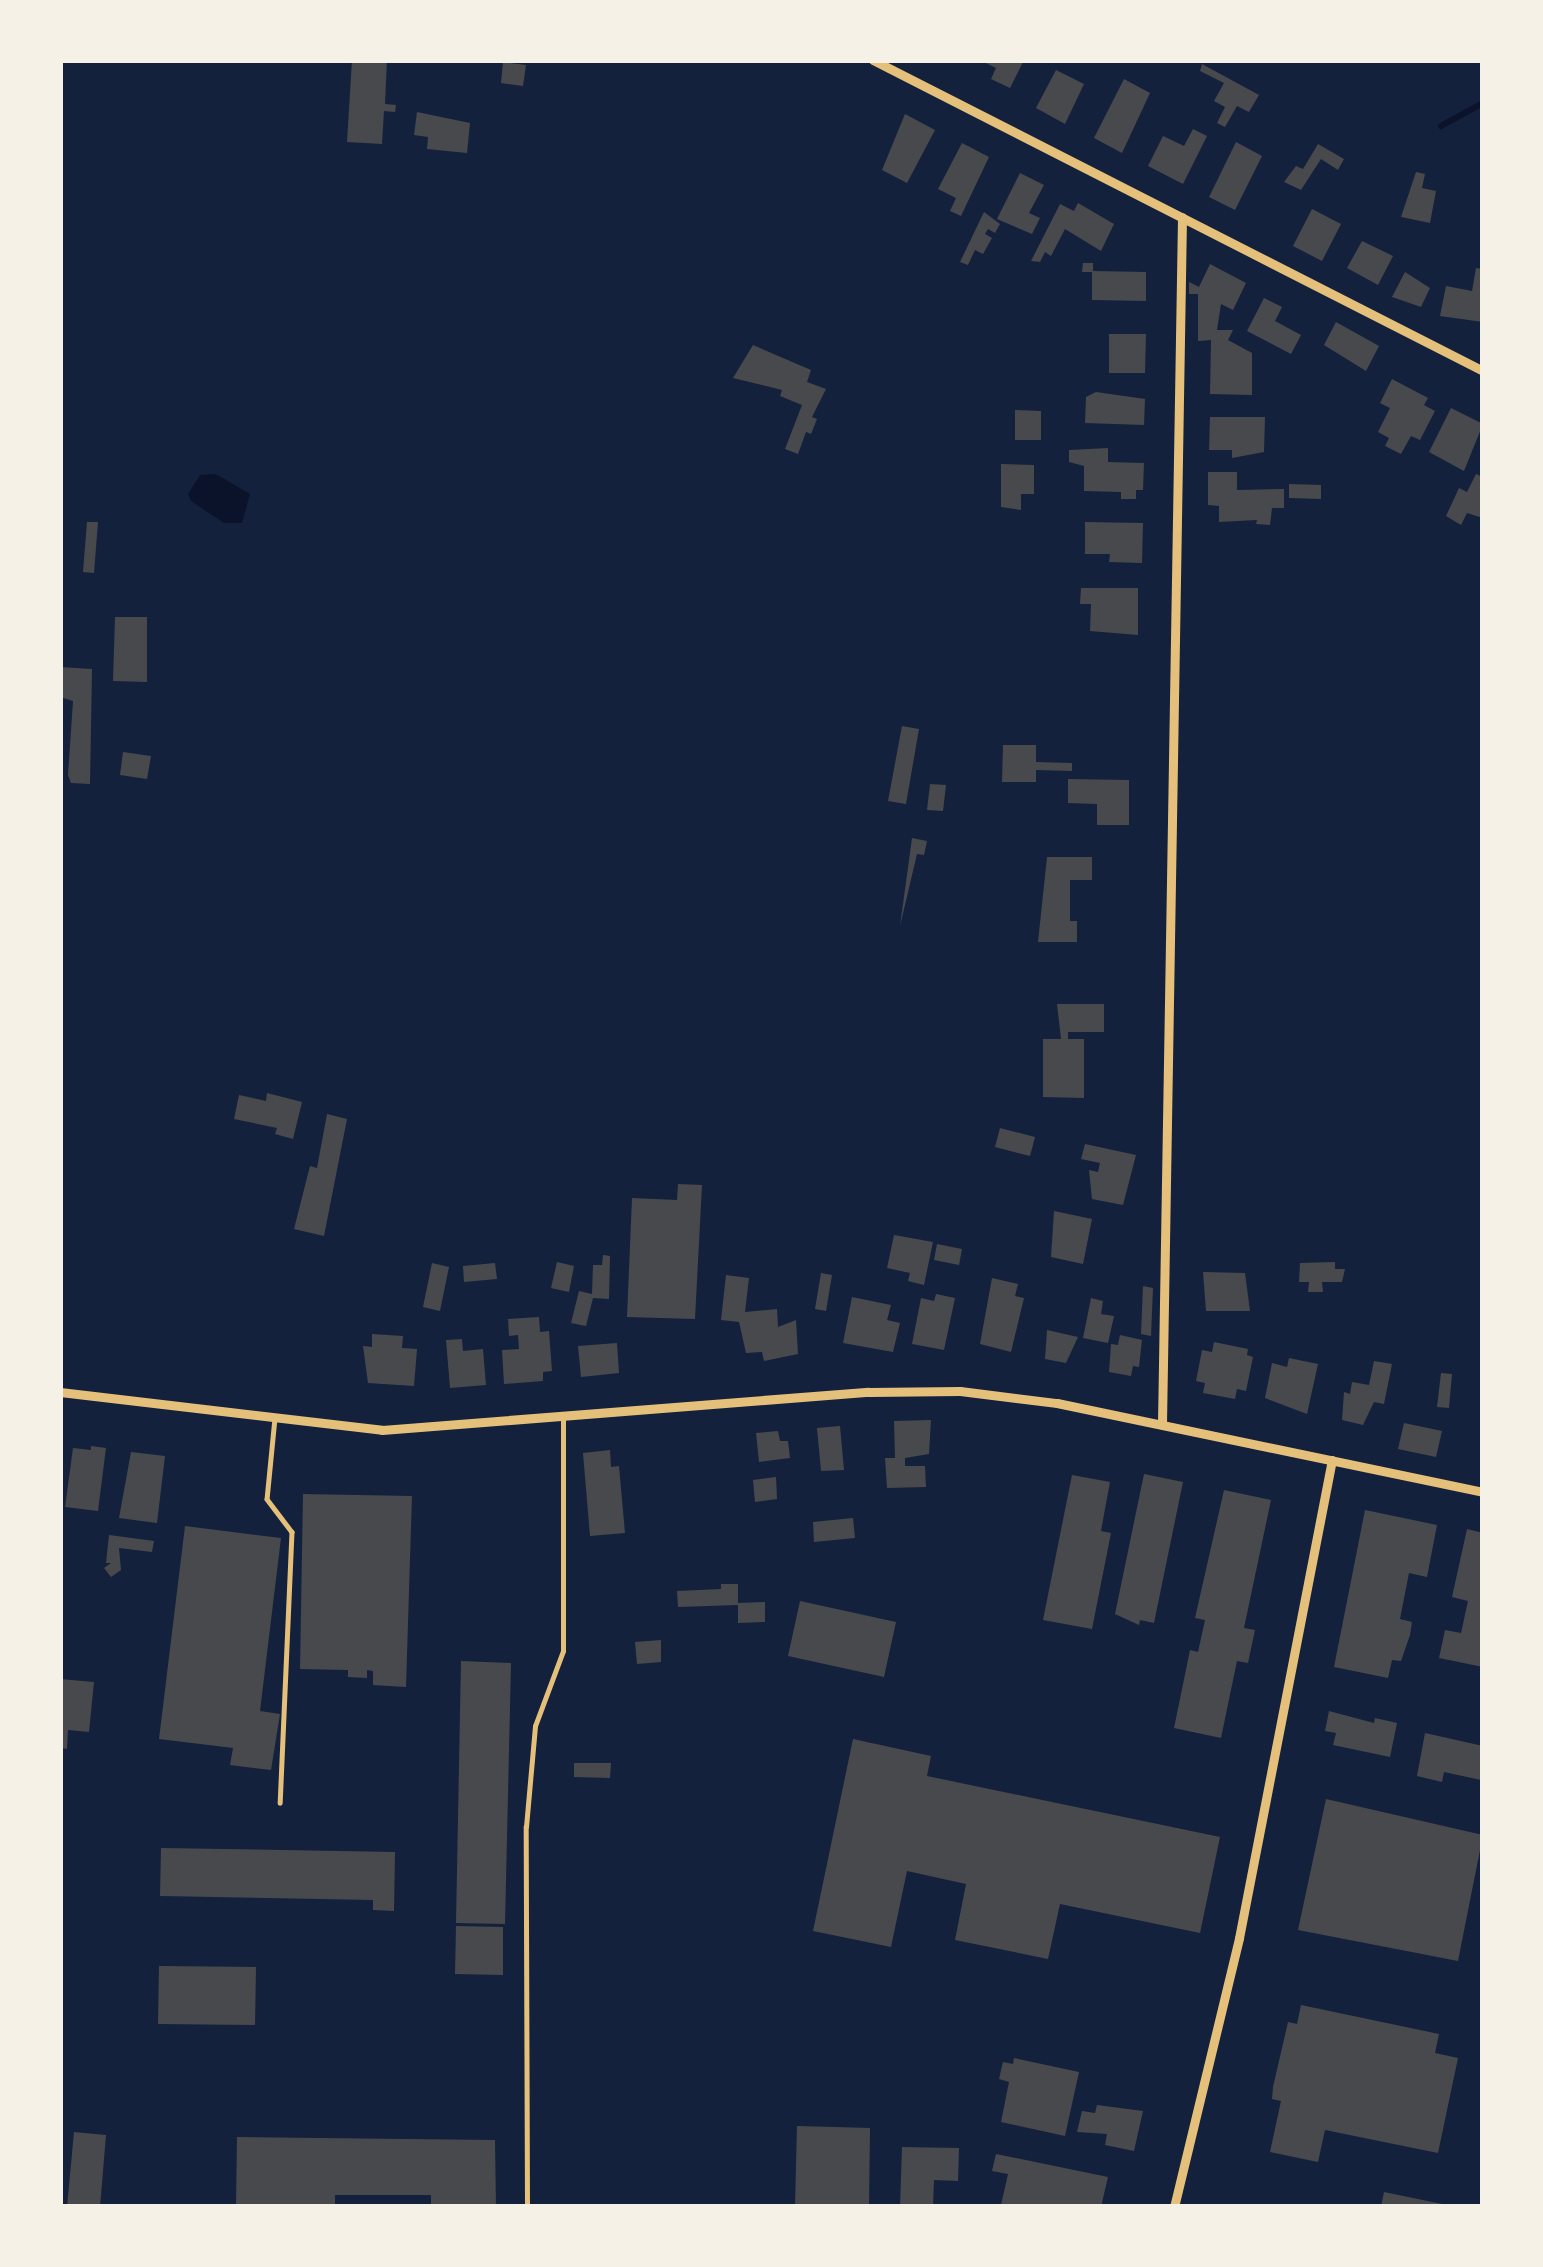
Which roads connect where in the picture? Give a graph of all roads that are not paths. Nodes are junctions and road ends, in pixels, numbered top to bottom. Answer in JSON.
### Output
{"nodes":[{"id":1,"x":874,"y":60,"type":"edge"},
{"id":2,"x":1182,"y":217,"type":"junction"},
{"id":3,"x":1483,"y":371,"type":"edge"},
{"id":4,"x":60,"y":1393,"type":"edge"},
{"id":5,"x":275,"y":1418,"type":"junction"},
{"id":6,"x":563,"y":1418,"type":"junction"},
{"id":7,"x":1162,"y":1424,"type":"junction"},
{"id":8,"x":1332,"y":1460,"type":"junction"},
{"id":9,"x":1483,"y":1492,"type":"edge"},
{"id":10,"x":280,"y":1803,"type":"dead end"},
{"id":11,"x":526,"y":2207,"type":"edge"},
{"id":12,"x":1174,"y":2207,"type":"edge"}],
"edges":[{"from":1,"to":2,"type":"street"},
{"from":2,"to":3,"type":"street"},
{"from":2,"to":7,"type":"street"},
{"from":4,"to":5,"type":"street"},
{"from":5,"to":6,"type":"street"},
{"from":5,"to":10,"type":"lane"},
{"from":6,"to":7,"type":"street"},
{"from":6,"to":11,"type":"lane"},
{"from":7,"to":8,"type":"street"},
{"from":8,"to":9,"type":"street"},
{"from":8,"to":12,"type":"street"}]}
